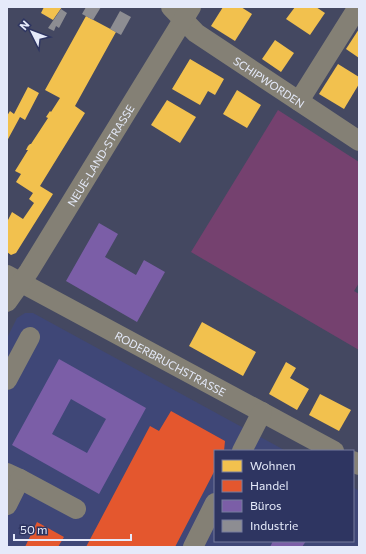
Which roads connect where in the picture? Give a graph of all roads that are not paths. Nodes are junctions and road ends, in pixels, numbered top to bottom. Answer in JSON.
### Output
{"nodes":[{"id":1,"x":358,"y":7,"type":"edge"},
{"id":2,"x":182,"y":11,"type":"edge"},
{"id":3,"x":299,"y":101,"type":"junction"},
{"id":4,"x":359,"y":141,"type":"edge"},
{"id":5,"x":14,"y":278,"type":"edge"},
{"id":6,"x":7,"y":302,"type":"edge"},
{"id":7,"x":30,"y":337,"type":"dead end"},
{"id":8,"x":7,"y":380,"type":"edge"},
{"id":9,"x":262,"y":412,"type":"junction"},
{"id":10,"x":243,"y":450,"type":"edge"},
{"id":11,"x":332,"y":450,"type":"edge"},
{"id":12,"x":13,"y":476,"type":"edge"},
{"id":13,"x":7,"y":505,"type":"edge"},
{"id":14,"x":214,"y":505,"type":"edge"},
{"id":15,"x":76,"y":509,"type":"dead end"},
{"id":16,"x":193,"y":547,"type":"edge"}],
"edges":[{"from":1,"to":3,"type":"street"},
{"from":2,"to":3,"type":"street","name":"SCHIPWORDEN"},
{"from":2,"to":5,"type":"street","name":"NEUE-LAND-STRASSE"},
{"from":3,"to":4,"type":"street","name":"SCHIPWORDEN"},
{"from":5,"to":6,"type":"street","name":"NEUE-LAND-STRASSE"},
{"from":5,"to":9,"type":"street","name":"RODERBRUCHSTRASSE"},
{"from":7,"to":8,"type":"street"},
{"from":9,"to":10,"type":"street"},
{"from":9,"to":11,"type":"street","name":"RODERBRUCHSTRASSE"},
{"from":12,"to":13,"type":"street"},
{"from":12,"to":15,"type":"street"},
{"from":14,"to":16,"type":"street"}]}
